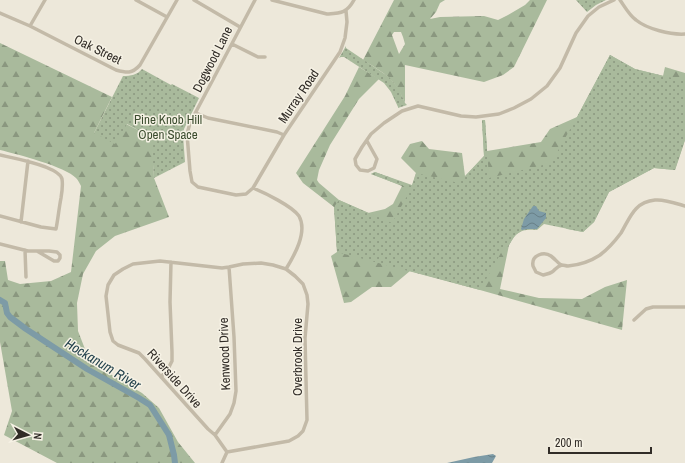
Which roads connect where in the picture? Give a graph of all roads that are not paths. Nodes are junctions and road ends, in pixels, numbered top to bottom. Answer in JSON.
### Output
{"nodes":[{"id":1,"x":45,"y":0,"type":"edge"},
{"id":2,"x":136,"y":0,"type":"edge"},
{"id":3,"x":177,"y":0,"type":"edge"},
{"id":4,"x":194,"y":0,"type":"edge"},
{"id":5,"x":255,"y":0,"type":"edge"},
{"id":6,"x":272,"y":0,"type":"edge"},
{"id":7,"x":354,"y":0,"type":"edge"},
{"id":8,"x":614,"y":0,"type":"edge"},
{"id":9,"x":620,"y":0,"type":"edge"},
{"id":10,"x":346,"y":11,"type":"junction"},
{"id":11,"x":0,"y":13,"type":"edge"},
{"id":12,"x":167,"y":18,"type":"junction"},
{"id":13,"x":30,"y":26,"type":"junction"},
{"id":14,"x":240,"y":27,"type":"junction"},
{"id":15,"x":685,"y":34,"type":"edge"},
{"id":16,"x":232,"y":44,"type":"junction"},
{"id":17,"x":265,"y":57,"type":"dead end"},
{"id":18,"x":196,"y":113,"type":"junction"},
{"id":19,"x":284,"y":135,"type":"junction"},
{"id":20,"x":367,"y":141,"type":"junction"},
{"id":21,"x":0,"y":155,"type":"edge"},
{"id":22,"x":28,"y":161,"type":"junction"},
{"id":23,"x":253,"y":188,"type":"junction"},
{"id":24,"x":685,"y":206,"type":"edge"},
{"id":25,"x":0,"y":216,"type":"edge"},
{"id":26,"x":21,"y":222,"type":"junction"},
{"id":27,"x":0,"y":244,"type":"edge"},
{"id":28,"x":25,"y":250,"type":"junction"},
{"id":29,"x":37,"y":251,"type":"junction"},
{"id":30,"x":171,"y":262,"type":"junction"},
{"id":31,"x":561,"y":265,"type":"junction"},
{"id":32,"x":229,"y":267,"type":"junction"},
{"id":33,"x":286,"y":269,"type":"junction"},
{"id":34,"x":26,"y":277,"type":"dead end"},
{"id":35,"x":685,"y":307,"type":"edge"},
{"id":36,"x":634,"y":320,"type":"dead end"},
{"id":37,"x":161,"y":377,"type":"junction"},
{"id":38,"x":215,"y":435,"type":"junction"},
{"id":39,"x":227,"y":452,"type":"junction"},
{"id":40,"x":222,"y":463,"type":"edge"}],
"edges":[{"from":1,"to":13,"type":"street"},
{"from":2,"to":12,"type":"street"},
{"from":3,"to":12,"type":"street","name":"Oak Street"},
{"from":4,"to":14,"type":"street"},
{"from":5,"to":14,"type":"street","name":"Dogwood Lane"},
{"from":6,"to":10,"type":"street"},
{"from":7,"to":10,"type":"street"},
{"from":8,"to":20,"type":"street"},
{"from":9,"to":15,"type":"street"},
{"from":10,"to":19,"type":"street","name":"Murray Road"},
{"from":11,"to":13,"type":"street","name":"Oak Street"},
{"from":12,"to":13,"type":"street","name":"Oak Street"},
{"from":14,"to":16,"type":"street","name":"Dogwood Lane"},
{"from":16,"to":17,"type":"street"},
{"from":16,"to":18,"type":"street","name":"Dogwood Lane"},
{"from":18,"to":19,"type":"street"},
{"from":18,"to":23,"type":"street","name":"Dogwood Lane"},
{"from":19,"to":23,"type":"street","name":"Murray Road"},
{"from":20,"to":20,"type":"street"},
{"from":21,"to":22,"type":"street"},
{"from":22,"to":26,"type":"street"},
{"from":22,"to":26,"type":"street"},
{"from":23,"to":33,"type":"street"},
{"from":24,"to":31,"type":"street"},
{"from":25,"to":26,"type":"street"},
{"from":27,"to":28,"type":"street"},
{"from":28,"to":29,"type":"street"},
{"from":28,"to":34,"type":"street"},
{"from":29,"to":29,"type":"street"},
{"from":30,"to":32,"type":"street","name":"Riverside Drive"},
{"from":30,"to":37,"type":"street"},
{"from":30,"to":37,"type":"street","name":"Riverside Drive"},
{"from":31,"to":31,"type":"street"},
{"from":32,"to":33,"type":"street","name":"Overbrook Drive"},
{"from":32,"to":38,"type":"street","name":"Kenwood Drive"},
{"from":33,"to":39,"type":"street","name":"Overbrook Drive"},
{"from":35,"to":36,"type":"street"},
{"from":37,"to":38,"type":"street","name":"Riverside Drive"},
{"from":38,"to":39,"type":"street","name":"Riverside Drive"},
{"from":39,"to":40,"type":"street"}]}
